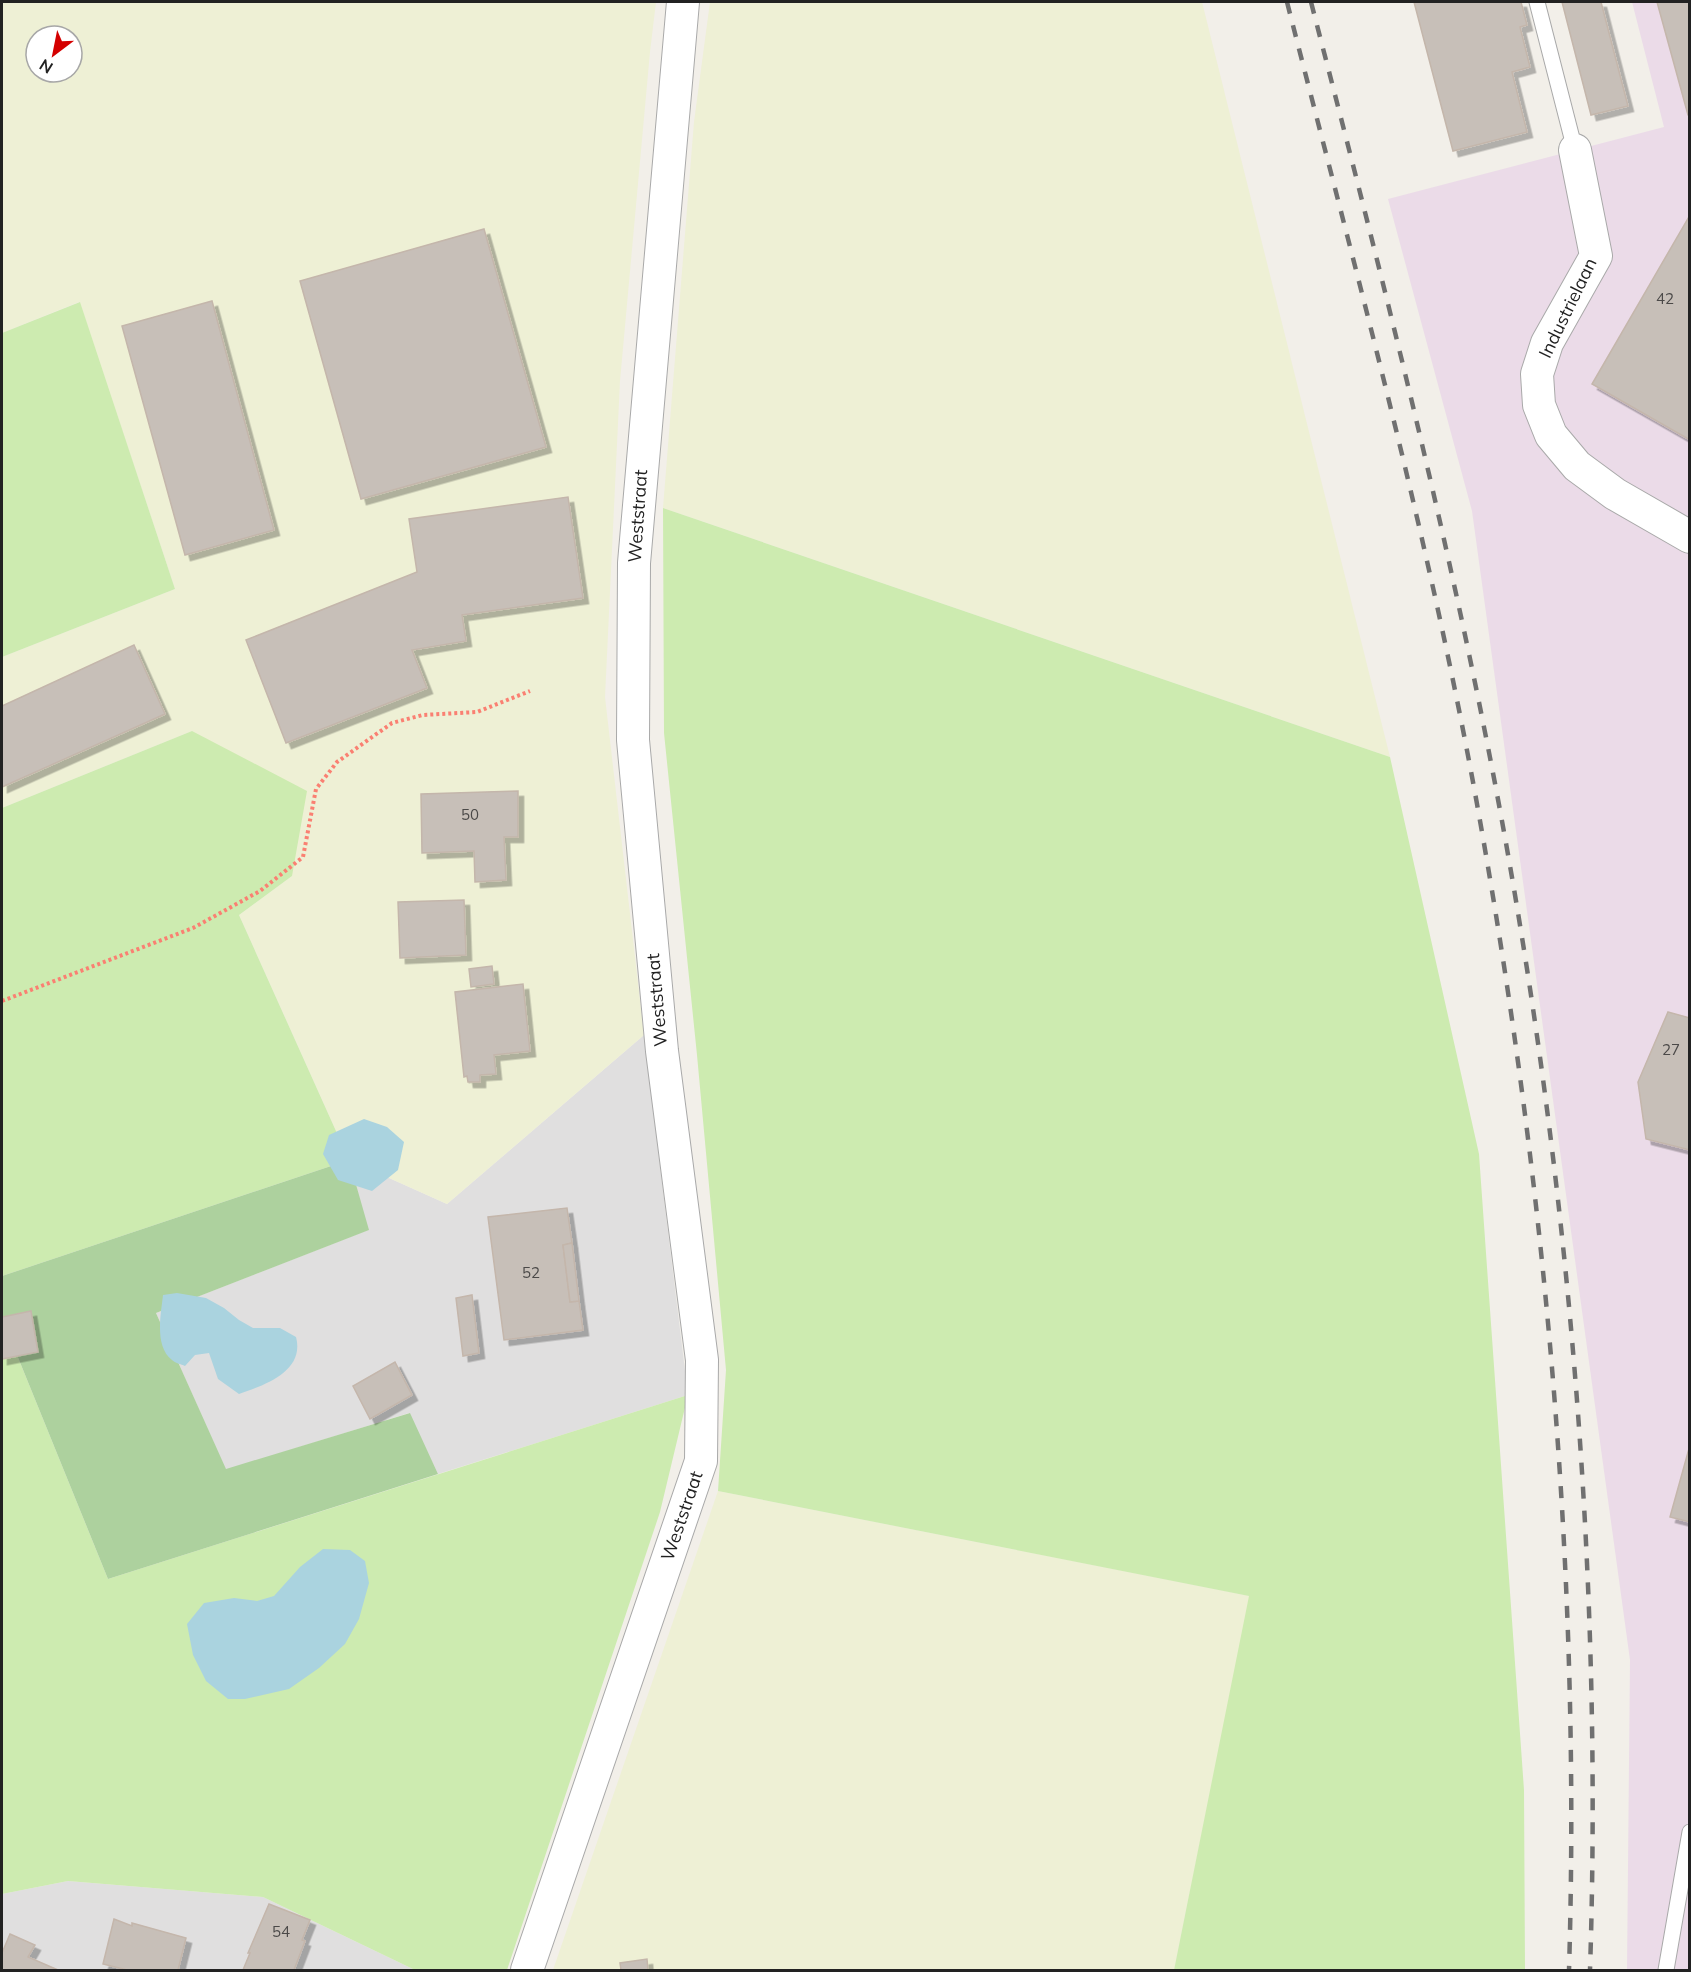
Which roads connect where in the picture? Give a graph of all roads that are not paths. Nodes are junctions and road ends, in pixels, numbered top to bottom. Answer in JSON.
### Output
{"nodes":[{"id":1,"x":683,"y":2,"type":"edge"},
{"id":2,"x":1537,"y":2,"type":"edge"},
{"id":3,"x":1575,"y":150,"type":"joint"},
{"id":4,"x":1689,"y":537,"type":"edge"},
{"id":5,"x":1689,"y":1832,"type":"edge"},
{"id":6,"x":526,"y":1971,"type":"edge"},
{"id":7,"x":1666,"y":1971,"type":"edge"}],
"edges":[{"from":1,"to":6,"type":"street","name":"Weststraat"},
{"from":2,"to":3,"type":"lane"},
{"from":3,"to":4,"type":"street","name":"Industrielaan"},
{"from":5,"to":7,"type":"lane"}]}
